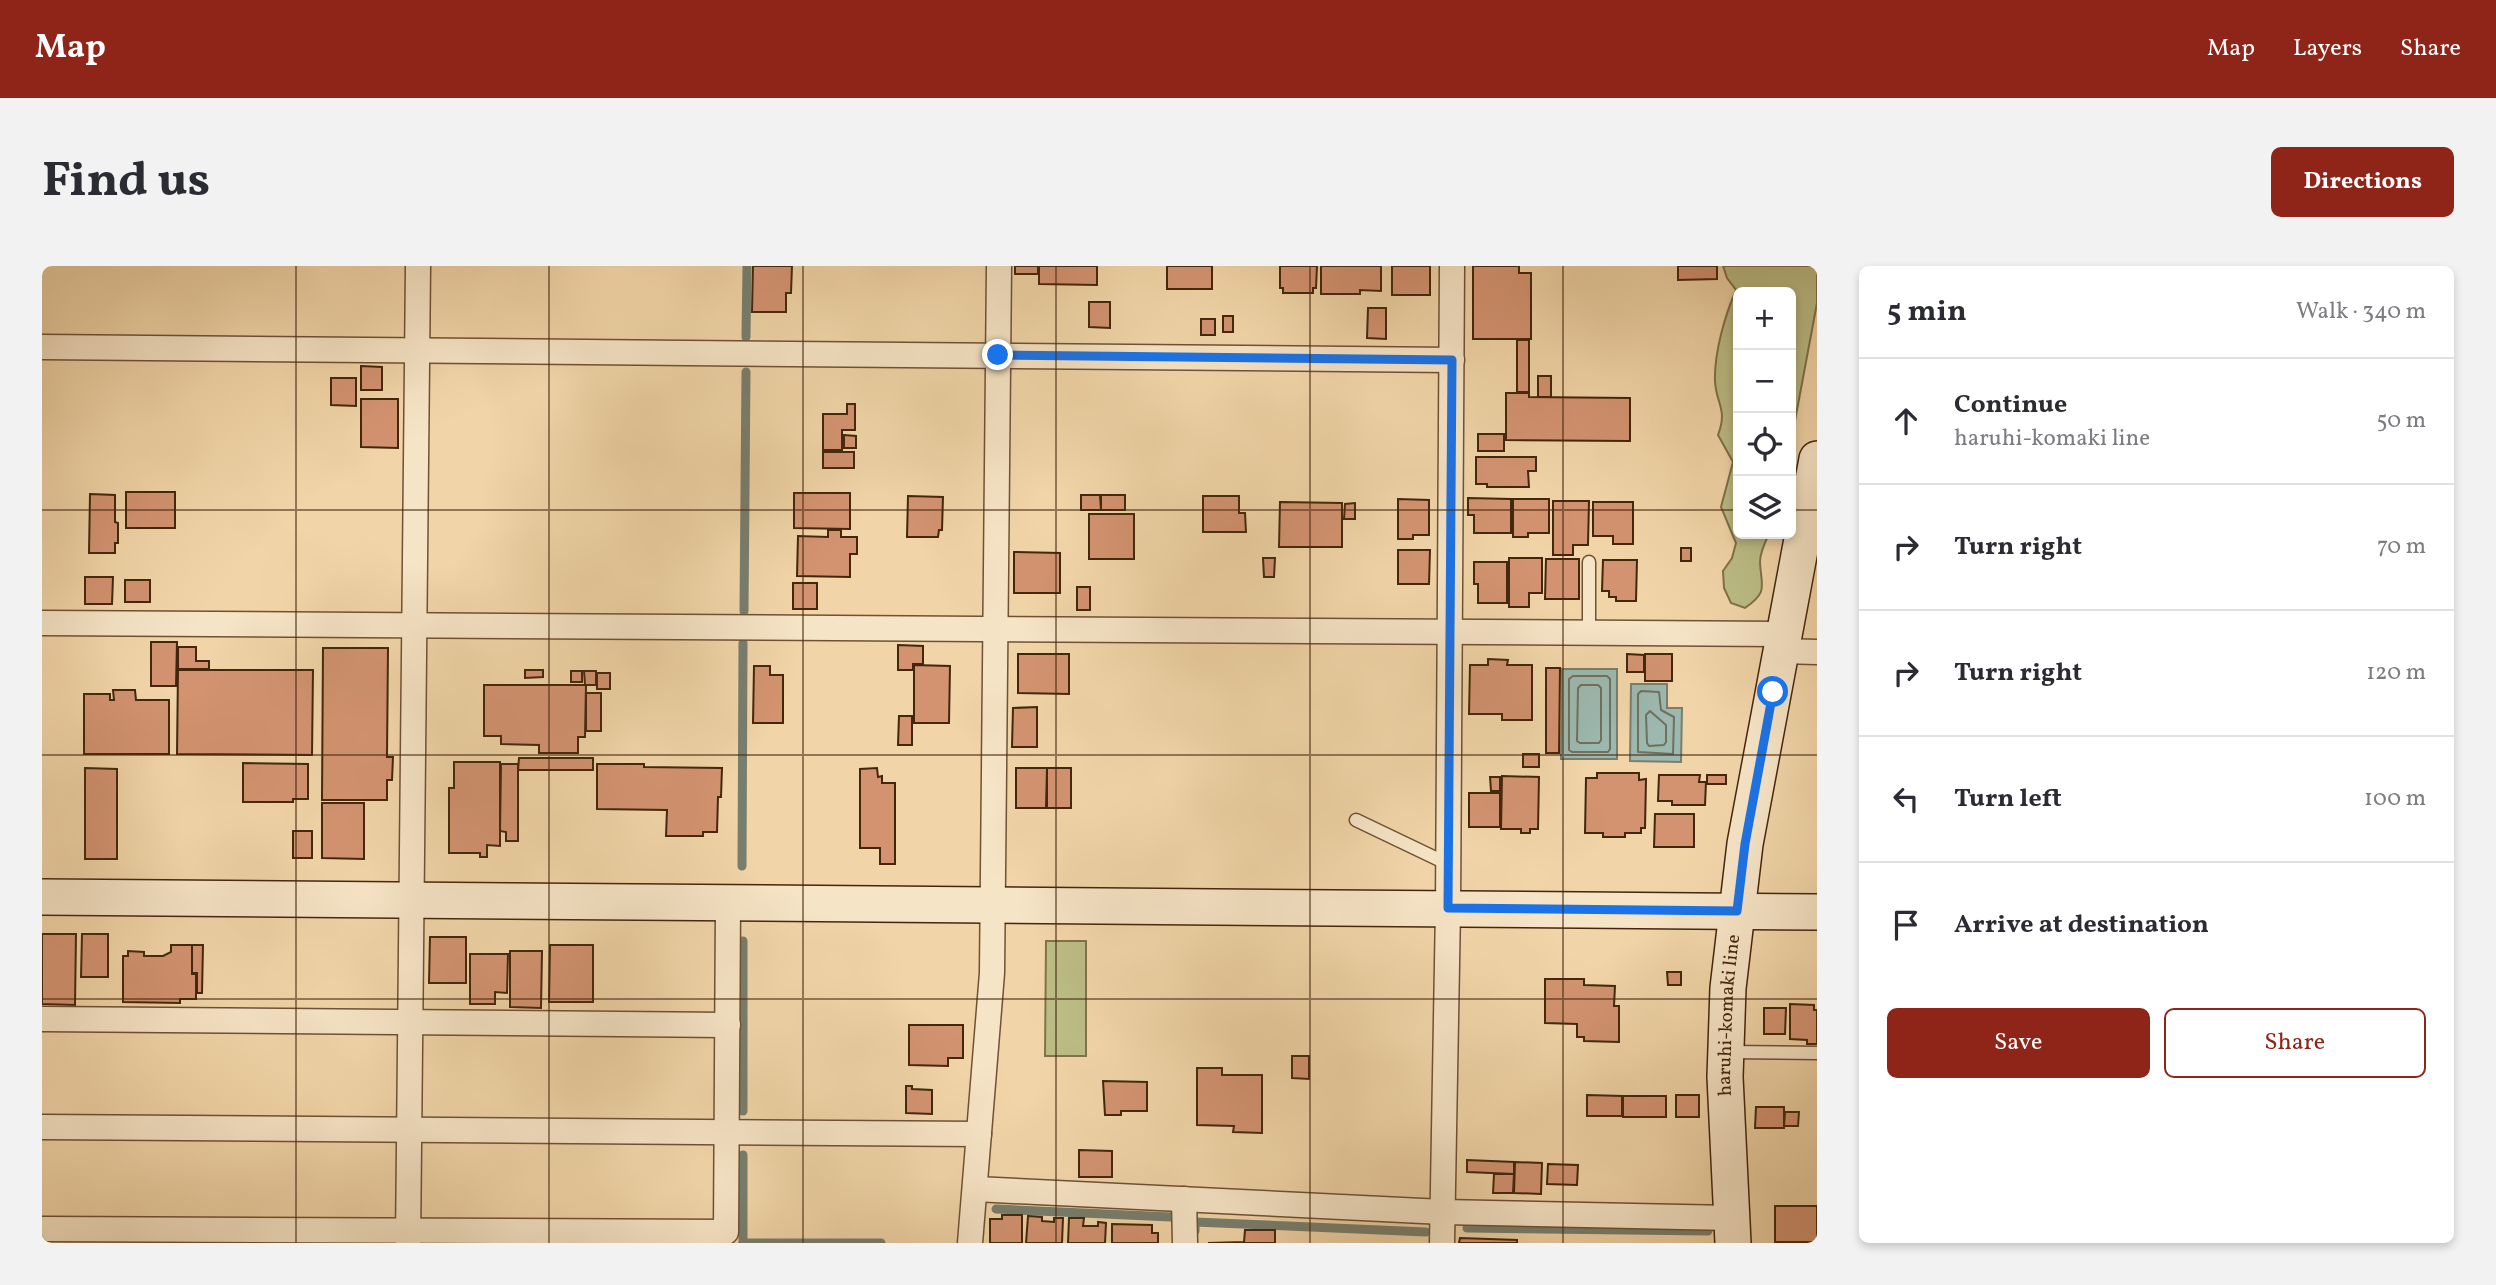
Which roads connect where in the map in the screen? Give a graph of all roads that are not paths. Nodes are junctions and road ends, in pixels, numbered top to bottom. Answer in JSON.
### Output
{"nodes":[{"id":1,"x":418,"y":266,"type":"edge"},
{"id":2,"x":999,"y":266,"type":"edge"},
{"id":3,"x":1452,"y":266,"type":"edge"},
{"id":4,"x":42,"y":347,"type":"edge"},
{"id":5,"x":417,"y":350,"type":"junction"},
{"id":6,"x":998,"y":355,"type":"junction"},
{"id":7,"x":1452,"y":360,"type":"junction"},
{"id":8,"x":1817,"y":459,"type":"edge"},
{"id":9,"x":1589,"y":562,"type":"dead end"},
{"id":10,"x":42,"y":623,"type":"edge"},
{"id":11,"x":414,"y":625,"type":"junction"},
{"id":12,"x":995,"y":629,"type":"junction"},
{"id":13,"x":1450,"y":632,"type":"junction"},
{"id":14,"x":1589,"y":633,"type":"junction"},
{"id":15,"x":1782,"y":643,"type":"junction"},
{"id":16,"x":1817,"y":652,"type":"edge"},
{"id":17,"x":1356,"y":820,"type":"dead end"},
{"id":18,"x":1448,"y":864,"type":"junction"},
{"id":19,"x":42,"y":897,"type":"edge"},
{"id":20,"x":412,"y":900,"type":"junction"},
{"id":21,"x":729,"y":903,"type":"junction"},
{"id":22,"x":992,"y":905,"type":"junction"},
{"id":23,"x":1448,"y":908,"type":"junction"},
{"id":24,"x":1737,"y":911,"type":"junction"},
{"id":25,"x":1817,"y":912,"type":"edge"},
{"id":26,"x":42,"y":1018,"type":"edge"},
{"id":27,"x":411,"y":1022,"type":"junction"},
{"id":28,"x":727,"y":1025,"type":"junction"},
{"id":29,"x":1726,"y":1052,"type":"junction"},
{"id":30,"x":1817,"y":1053,"type":"edge"},
{"id":31,"x":42,"y":1127,"type":"edge"},
{"id":32,"x":411,"y":1130,"type":"junction"},
{"id":33,"x":727,"y":1133,"type":"junction"},
{"id":34,"x":979,"y":1134,"type":"junction"},
{"id":35,"x":975,"y":1189,"type":"junction"},
{"id":36,"x":1184,"y":1199,"type":"junction"},
{"id":37,"x":1443,"y":1212,"type":"junction"},
{"id":38,"x":42,"y":1229,"type":"edge"},
{"id":39,"x":1732,"y":1231,"type":"edge"},
{"id":40,"x":408,"y":1237,"type":"edge"},
{"id":41,"x":970,"y":1243,"type":"edge"},
{"id":42,"x":1185,"y":1243,"type":"edge"},
{"id":43,"x":1442,"y":1243,"type":"edge"}],
"edges":[{"from":1,"to":5,"type":"street"},
{"from":2,"to":6,"type":"street"},
{"from":3,"to":7,"type":"street"},
{"from":4,"to":5,"type":"street"},
{"from":5,"to":6,"type":"street"},
{"from":5,"to":11,"type":"street"},
{"from":6,"to":7,"type":"street"},
{"from":6,"to":12,"type":"street"},
{"from":7,"to":13,"type":"street"},
{"from":8,"to":15,"type":"street","name":"haruhi-komaki line"},
{"from":9,"to":14,"type":"lane"},
{"from":10,"to":11,"type":"street"},
{"from":11,"to":12,"type":"street"},
{"from":11,"to":20,"type":"street"},
{"from":12,"to":13,"type":"street"},
{"from":12,"to":22,"type":"street"},
{"from":13,"to":14,"type":"street"},
{"from":13,"to":18,"type":"street"},
{"from":14,"to":15,"type":"street"},
{"from":15,"to":16,"type":"street"},
{"from":15,"to":24,"type":"street","name":"haruhi-komaki line"},
{"from":17,"to":18,"type":"lane"},
{"from":18,"to":23,"type":"street"},
{"from":19,"to":20,"type":"street"},
{"from":20,"to":21,"type":"street"},
{"from":20,"to":27,"type":"street"},
{"from":21,"to":22,"type":"street"},
{"from":21,"to":28,"type":"street"},
{"from":22,"to":23,"type":"street"},
{"from":22,"to":34,"type":"street"},
{"from":23,"to":24,"type":"street"},
{"from":23,"to":37,"type":"street"},
{"from":24,"to":25,"type":"street"},
{"from":24,"to":29,"type":"street","name":"haruhi-komaki line"},
{"from":26,"to":27,"type":"street"},
{"from":27,"to":28,"type":"street"},
{"from":27,"to":32,"type":"street"},
{"from":28,"to":33,"type":"street"},
{"from":29,"to":30,"type":"lane"},
{"from":29,"to":39,"type":"street","name":"haruhi-komaki line"},
{"from":31,"to":32,"type":"street"},
{"from":32,"to":33,"type":"street"},
{"from":32,"to":40,"type":"street"},
{"from":33,"to":34,"type":"street"},
{"from":33,"to":40,"type":"street"},
{"from":34,"to":35,"type":"street"},
{"from":35,"to":36,"type":"street"},
{"from":35,"to":41,"type":"street"},
{"from":36,"to":37,"type":"street"},
{"from":36,"to":42,"type":"street"},
{"from":37,"to":39,"type":"street"},
{"from":37,"to":43,"type":"street"},
{"from":38,"to":40,"type":"street"}]}
